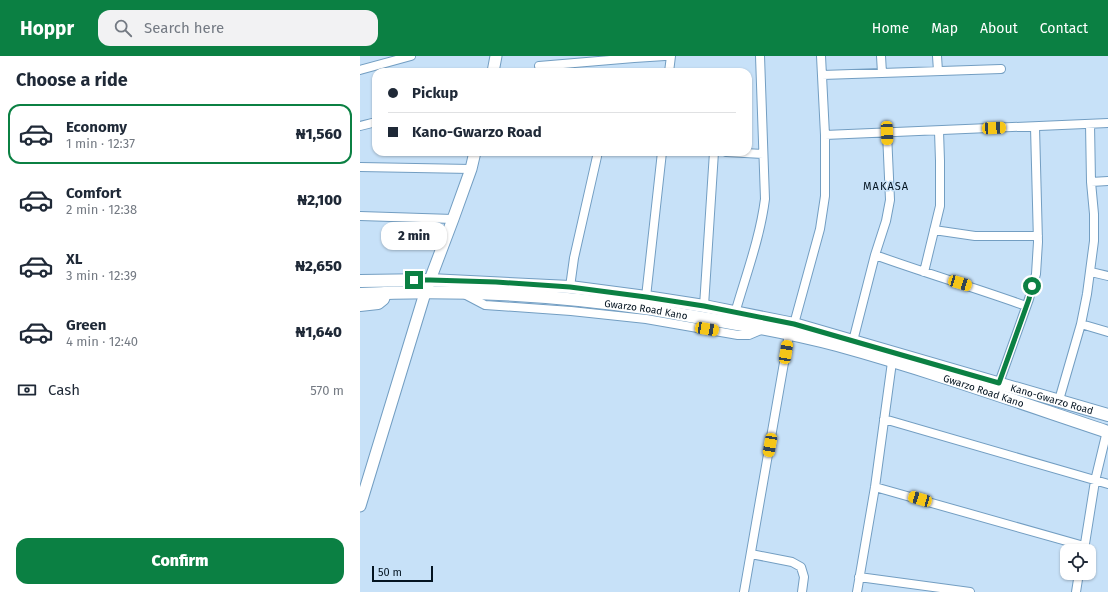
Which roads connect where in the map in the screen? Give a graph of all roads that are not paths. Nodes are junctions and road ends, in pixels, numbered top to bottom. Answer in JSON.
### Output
{"nodes":[{"id":1,"x":411,"y":56,"type":"edge"},
{"id":2,"x":496,"y":56,"type":"edge"},
{"id":3,"x":665,"y":56,"type":"edge"},
{"id":4,"x":671,"y":56,"type":"edge"},
{"id":5,"x":760,"y":56,"type":"edge"},
{"id":6,"x":820,"y":56,"type":"edge"},
{"id":7,"x":881,"y":56,"type":"edge"},
{"id":8,"x":937,"y":56,"type":"edge"},
{"id":9,"x":634,"y":57,"type":"edge"},
{"id":10,"x":539,"y":66,"type":"dead end"},
{"id":11,"x":494,"y":68,"type":"edge"},
{"id":12,"x":670,"y":68,"type":"edge"},
{"id":13,"x":1001,"y":69,"type":"dead end"},
{"id":14,"x":360,"y":70,"type":"edge"},
{"id":15,"x":938,"y":71,"type":"junction"},
{"id":16,"x":882,"y":73,"type":"junction"},
{"id":17,"x":822,"y":75,"type":"junction"},
{"id":18,"x":372,"y":123,"type":"edge"},
{"id":19,"x":1108,"y":123,"type":"edge"},
{"id":20,"x":1090,"y":124,"type":"junction"},
{"id":21,"x":360,"y":126,"type":"edge"},
{"id":22,"x":1035,"y":127,"type":"junction"},
{"id":23,"x":939,"y":131,"type":"junction"},
{"id":24,"x":887,"y":133,"type":"junction"},
{"id":25,"x":825,"y":135,"type":"junction"},
{"id":26,"x":752,"y":153,"type":"edge"},
{"id":27,"x":763,"y":154,"type":"junction"},
{"id":28,"x":474,"y":156,"type":"edge"},
{"id":29,"x":597,"y":156,"type":"edge"},
{"id":30,"x":662,"y":156,"type":"edge"},
{"id":31,"x":714,"y":156,"type":"edge"},
{"id":32,"x":360,"y":167,"type":"edge"},
{"id":33,"x":470,"y":169,"type":"junction"},
{"id":34,"x":1108,"y":181,"type":"edge"},
{"id":35,"x":1092,"y":182,"type":"junction"},
{"id":36,"x":360,"y":216,"type":"edge"},
{"id":37,"x":453,"y":219,"type":"junction"},
{"id":38,"x":934,"y":230,"type":"junction"},
{"id":39,"x":1038,"y":236,"type":"junction"},
{"id":40,"x":875,"y":255,"type":"junction"},
{"id":41,"x":924,"y":272,"type":"junction"},
{"id":42,"x":1091,"y":272,"type":"junction"},
{"id":43,"x":1108,"y":276,"type":"edge"},
{"id":44,"x":430,"y":280,"type":"junction"},
{"id":45,"x":360,"y":281,"type":"edge"},
{"id":46,"x":570,"y":287,"type":"junction"},
{"id":47,"x":386,"y":293,"type":"junction"},
{"id":48,"x":425,"y":293,"type":"junction"},
{"id":49,"x":360,"y":294,"type":"edge"},
{"id":50,"x":646,"y":297,"type":"junction"},
{"id":51,"x":360,"y":305,"type":"edge"},
{"id":52,"x":704,"y":306,"type":"junction"},
{"id":53,"x":1026,"y":306,"type":"junction"},
{"id":54,"x":735,"y":313,"type":"junction"},
{"id":55,"x":1081,"y":324,"type":"junction"},
{"id":56,"x":792,"y":329,"type":"junction"},
{"id":57,"x":1108,"y":332,"type":"edge"},
{"id":58,"x":853,"y":341,"type":"junction"},
{"id":59,"x":892,"y":362,"type":"junction"},
{"id":60,"x":999,"y":383,"type":"junction"},
{"id":61,"x":1059,"y":400,"type":"junction"},
{"id":62,"x":1108,"y":415,"type":"edge"},
{"id":63,"x":884,"y":419,"type":"junction"},
{"id":64,"x":1108,"y":432,"type":"edge"},
{"id":65,"x":1095,"y":481,"type":"junction"},
{"id":66,"x":1108,"y":484,"type":"edge"},
{"id":67,"x":875,"y":487,"type":"junction"},
{"id":68,"x":360,"y":506,"type":"edge"},
{"id":69,"x":1070,"y":544,"type":"edge"},
{"id":70,"x":1085,"y":544,"type":"edge"},
{"id":71,"x":751,"y":554,"type":"junction"},
{"id":72,"x":859,"y":577,"type":"junction"},
{"id":73,"x":1078,"y":580,"type":"edge"},
{"id":74,"x":917,"y":588,"type":"edge"},
{"id":75,"x":744,"y":592,"type":"edge"},
{"id":76,"x":802,"y":592,"type":"edge"},
{"id":77,"x":856,"y":592,"type":"edge"},
{"id":78,"x":967,"y":592,"type":"edge"},
{"id":79,"x":1076,"y":592,"type":"edge"}],
"edges":[{"from":1,"to":14,"type":"street"},
{"from":2,"to":11,"type":"street"},
{"from":3,"to":9,"type":"street"},
{"from":4,"to":12,"type":"street"},
{"from":5,"to":27,"type":"street"},
{"from":6,"to":17,"type":"street"},
{"from":7,"to":16,"type":"street"},
{"from":8,"to":15,"type":"street"},
{"from":9,"to":10,"type":"street"},
{"from":13,"to":15,"type":"street"},
{"from":15,"to":16,"type":"street"},
{"from":16,"to":17,"type":"street"},
{"from":17,"to":25,"type":"street"},
{"from":18,"to":21,"type":"street"},
{"from":19,"to":20,"type":"street"},
{"from":20,"to":22,"type":"street"},
{"from":20,"to":35,"type":"street"},
{"from":22,"to":23,"type":"street"},
{"from":22,"to":39,"type":"street"},
{"from":23,"to":24,"type":"street"},
{"from":23,"to":38,"type":"street"},
{"from":24,"to":25,"type":"street"},
{"from":24,"to":40,"type":"street"},
{"from":25,"to":56,"type":"street"},
{"from":26,"to":27,"type":"street"},
{"from":27,"to":54,"type":"street"},
{"from":28,"to":33,"type":"street"},
{"from":29,"to":46,"type":"street"},
{"from":30,"to":50,"type":"street"},
{"from":31,"to":52,"type":"street"},
{"from":32,"to":33,"type":"street"},
{"from":33,"to":37,"type":"street"},
{"from":34,"to":35,"type":"street"},
{"from":35,"to":42,"type":"street"},
{"from":36,"to":37,"type":"street"},
{"from":37,"to":44,"type":"street"},
{"from":38,"to":39,"type":"street"},
{"from":38,"to":41,"type":"street"},
{"from":39,"to":53,"type":"street"},
{"from":40,"to":41,"type":"street"},
{"from":40,"to":58,"type":"street"},
{"from":41,"to":53,"type":"street"},
{"from":42,"to":43,"type":"street"},
{"from":42,"to":55,"type":"street"},
{"from":44,"to":45,"type":"main road","name":"Kano-Gwarzo Road"},
{"from":44,"to":46,"type":"main road","name":"Kano-Gwarzo Road"},
{"from":44,"to":48,"type":"street"},
{"from":46,"to":50,"type":"main road","name":"Kano-Gwarzo Road"},
{"from":47,"to":48,"type":"main road","name":"Gwarzo Road Kano"},
{"from":47,"to":49,"type":"main road","name":"Gwarzo Road Kano"},
{"from":47,"to":51,"type":"main road"},
{"from":48,"to":56,"type":"main road","name":"Gwarzo Road Kano"},
{"from":48,"to":68,"type":"street"},
{"from":50,"to":52,"type":"main road","name":"Kano-Gwarzo Road"},
{"from":52,"to":54,"type":"main road","name":"Kano-Gwarzo Road"},
{"from":53,"to":60,"type":"street"},
{"from":54,"to":56,"type":"main road","name":"Kano-Gwarzo Road"},
{"from":55,"to":57,"type":"street"},
{"from":55,"to":61,"type":"street"},
{"from":56,"to":58,"type":"main road","name":"Kano-Gwarzo Road"},
{"from":56,"to":59,"type":"main road","name":"Gwarzo Road Kano"},
{"from":56,"to":71,"type":"street"},
{"from":58,"to":60,"type":"main road","name":"Kano-Gwarzo Road"},
{"from":59,"to":63,"type":"street"},
{"from":59,"to":64,"type":"main road","name":"Gwarzo Road Kano"},
{"from":60,"to":61,"type":"main road","name":"Kano-Gwarzo Road"},
{"from":61,"to":62,"type":"main road","name":"Kano-Gwarzo Road"},
{"from":63,"to":65,"type":"street"},
{"from":63,"to":67,"type":"street"},
{"from":64,"to":65,"type":"street"},
{"from":65,"to":66,"type":"street"},
{"from":65,"to":70,"type":"street"},
{"from":67,"to":69,"type":"street"},
{"from":67,"to":72,"type":"street"},
{"from":71,"to":75,"type":"street"},
{"from":71,"to":76,"type":"street"},
{"from":72,"to":74,"type":"street"},
{"from":72,"to":77,"type":"street"},
{"from":73,"to":79,"type":"street"},
{"from":74,"to":78,"type":"street"}]}
